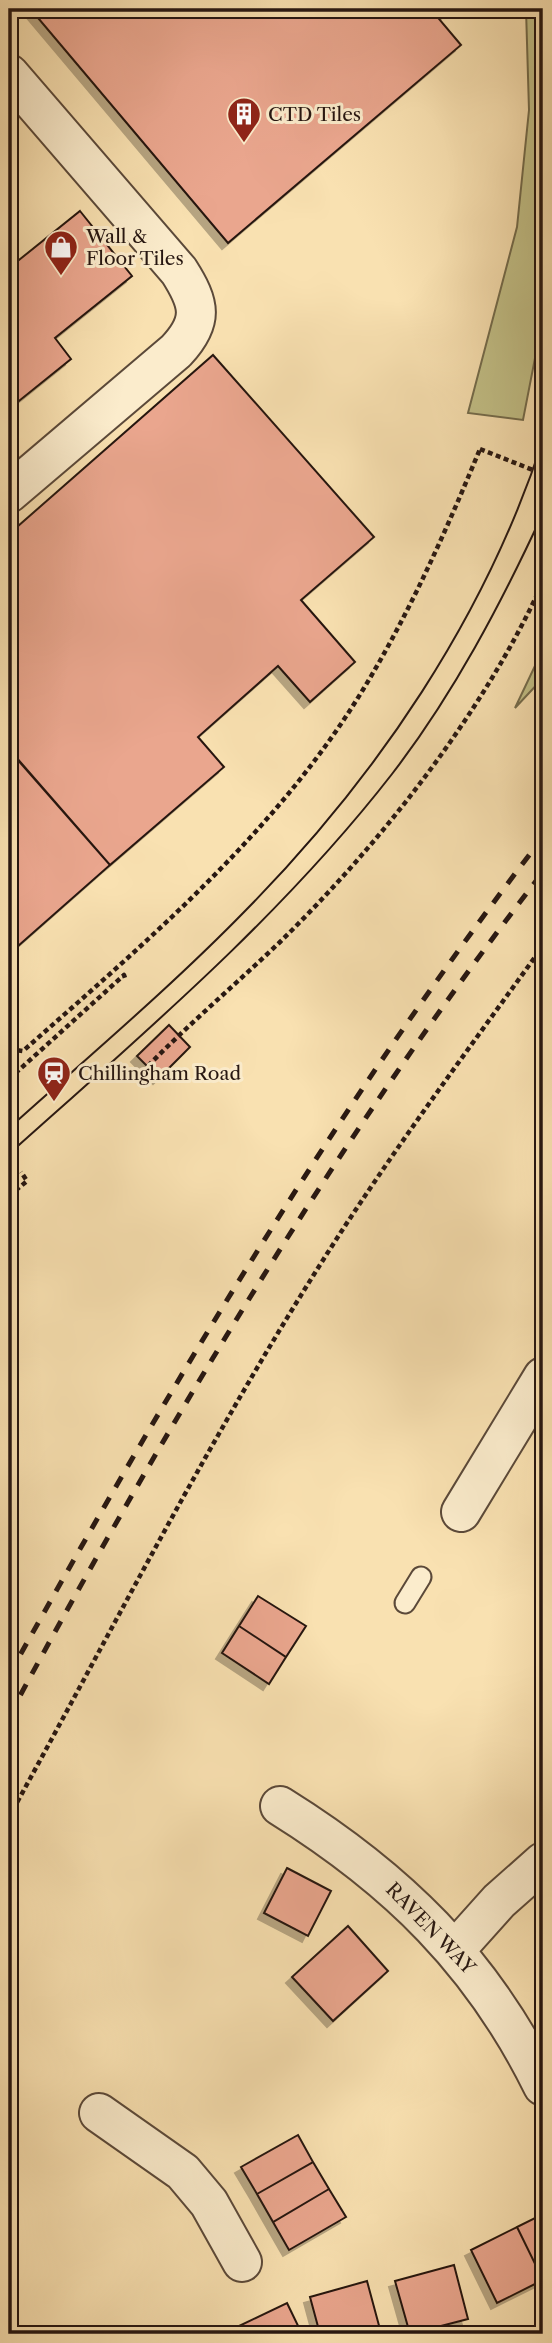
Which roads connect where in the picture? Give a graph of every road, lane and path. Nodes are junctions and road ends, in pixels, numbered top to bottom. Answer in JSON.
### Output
{"nodes":[{"id":1,"x":9,"y":74,"type":"edge"},
{"id":2,"x":543,"y":474,"type":"edge"},
{"id":3,"x":9,"y":493,"type":"edge"},
{"id":4,"x":543,"y":582,"type":"edge"},
{"id":5,"x":543,"y":946,"type":"edge"},
{"id":6,"x":126,"y":981,"type":"dead end"},
{"id":7,"x":9,"y":1049,"type":"edge"},
{"id":8,"x":148,"y":1066,"type":"dead end"},
{"id":9,"x":9,"y":1079,"type":"edge"},
{"id":10,"x":22,"y":1172,"type":"dead end"},
{"id":11,"x":9,"y":1196,"type":"edge"},
{"id":12,"x":543,"y":1377,"type":"edge"},
{"id":13,"x":532,"y":1420,"type":"edge"},
{"id":14,"x":461,"y":1512,"type":"dead end"},
{"id":15,"x":421,"y":1577,"type":"dead end"},
{"id":16,"x":405,"y":1603,"type":"dead end"},
{"id":17,"x":281,"y":1805,"type":"dead end"},
{"id":18,"x":9,"y":1817,"type":"edge"},
{"id":19,"x":543,"y":1862,"type":"edge"},
{"id":20,"x":456,"y":1949,"type":"junction"},
{"id":21,"x":543,"y":2086,"type":"edge"},
{"id":22,"x":99,"y":2113,"type":"dead end"},
{"id":23,"x":242,"y":2262,"type":"dead end"}],
"edges":[{"from":1,"to":3,"type":"street"},
{"from":2,"to":7,"type":"path","bridge":true},
{"from":4,"to":8,"type":"path"},
{"from":5,"to":18,"type":"path"},
{"from":6,"to":9,"type":"path"},
{"from":10,"to":11,"type":"path"},
{"from":12,"to":13,"type":"street"},
{"from":13,"to":14,"type":"street"},
{"from":15,"to":16,"type":"lane"},
{"from":17,"to":20,"type":"street","name":"RAVEN WAY"},
{"from":19,"to":20,"type":"street"},
{"from":20,"to":21,"type":"street","name":"RAVEN WAY"},
{"from":22,"to":23,"type":"street"}]}
